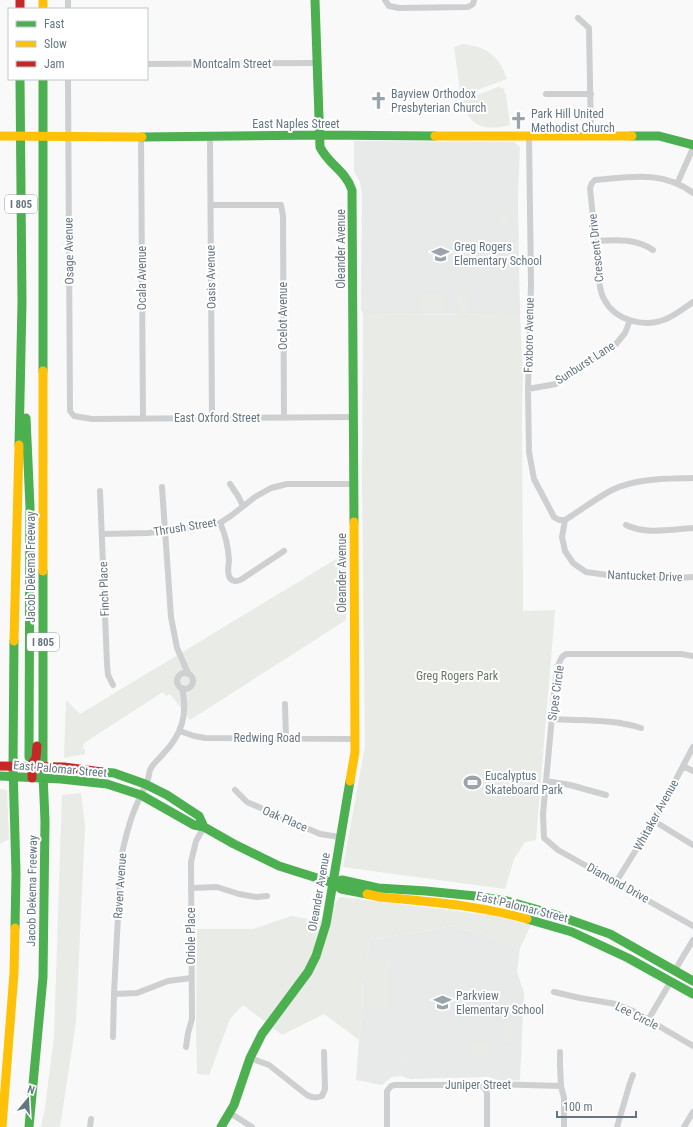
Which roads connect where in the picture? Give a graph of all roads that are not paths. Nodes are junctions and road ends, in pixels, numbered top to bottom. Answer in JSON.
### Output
{"nodes":[{"id":1,"x":315,"y":0,"type":"edge"},
{"id":2,"x":385,"y":0,"type":"edge"},
{"id":3,"x":474,"y":0,"type":"edge"},
{"id":4,"x":578,"y":18,"type":"dead end"},
{"id":5,"x":317,"y":63,"type":"junction"},
{"id":6,"x":148,"y":64,"type":"edge"},
{"id":7,"x":20,"y":80,"type":"edge"},
{"id":8,"x":43,"y":80,"type":"edge"},
{"id":9,"x":68,"y":80,"type":"edge"},
{"id":10,"x":546,"y":94,"type":"dead end"},
{"id":11,"x":590,"y":94,"type":"junction"},
{"id":12,"x":318,"y":134,"type":"junction"},
{"id":13,"x":530,"y":135,"type":"junction"},
{"id":14,"x":0,"y":136,"type":"edge"},
{"id":15,"x":210,"y":136,"type":"junction"},
{"id":16,"x":591,"y":136,"type":"junction"},
{"id":17,"x":69,"y":137,"type":"junction"},
{"id":18,"x":141,"y":137,"type":"junction"},
{"id":19,"x":693,"y":147,"type":"edge"},
{"id":20,"x":43,"y":157,"type":"junction"},
{"id":21,"x":677,"y":184,"type":"junction"},
{"id":22,"x":693,"y":192,"type":"edge"},
{"id":23,"x":211,"y":205,"type":"junction"},
{"id":24,"x":595,"y":241,"type":"junction"},
{"id":25,"x":653,"y":250,"type":"dead end"},
{"id":26,"x":22,"y":302,"type":"junction"},
{"id":27,"x":693,"y":302,"type":"edge"},
{"id":28,"x":630,"y":320,"type":"junction"},
{"id":29,"x":528,"y":389,"type":"junction"},
{"id":30,"x":354,"y":417,"type":"junction"},
{"id":31,"x":81,"y":418,"type":"joint"},
{"id":32,"x":212,"y":418,"type":"junction"},
{"id":33,"x":284,"y":418,"type":"junction"},
{"id":34,"x":143,"y":419,"type":"junction"},
{"id":35,"x":693,"y":478,"type":"edge"},
{"id":36,"x":230,"y":484,"type":"dead end"},
{"id":37,"x":354,"y":484,"type":"junction"},
{"id":38,"x":162,"y":487,"type":"dead end"},
{"id":39,"x":100,"y":491,"type":"dead end"},
{"id":40,"x":243,"y":506,"type":"junction"},
{"id":41,"x":565,"y":520,"type":"junction"},
{"id":42,"x":220,"y":523,"type":"junction"},
{"id":43,"x":626,"y":525,"type":"dead end"},
{"id":44,"x":693,"y":528,"type":"edge"},
{"id":45,"x":165,"y":531,"type":"junction"},
{"id":46,"x":102,"y":534,"type":"junction"},
{"id":47,"x":284,"y":551,"type":"dead end"},
{"id":48,"x":693,"y":577,"type":"edge"},
{"id":49,"x":178,"y":652,"type":"junction"},
{"id":50,"x":693,"y":656,"type":"edge"},
{"id":51,"x":188,"y":673,"type":"junction"},
{"id":52,"x":180,"y":675,"type":"junction"},
{"id":53,"x":113,"y":685,"type":"dead end"},
{"id":54,"x":190,"y":686,"type":"junction"},
{"id":55,"x":34,"y":688,"type":"junction"},
{"id":56,"x":182,"y":688,"type":"junction"},
{"id":57,"x":185,"y":702,"type":"junction"},
{"id":58,"x":285,"y":704,"type":"dead end"},
{"id":59,"x":552,"y":719,"type":"junction"},
{"id":60,"x":641,"y":728,"type":"dead end"},
{"id":61,"x":180,"y":731,"type":"junction"},
{"id":62,"x":286,"y":738,"type":"junction"},
{"id":63,"x":355,"y":738,"type":"junction"},
{"id":64,"x":693,"y":747,"type":"edge"},
{"id":65,"x":32,"y":765,"type":"junction"},
{"id":66,"x":2,"y":766,"type":"edge"},
{"id":67,"x":683,"y":766,"type":"junction"},
{"id":68,"x":693,"y":772,"type":"edge"},
{"id":69,"x":1,"y":776,"type":"edge"},
{"id":70,"x":32,"y":778,"type":"junction"},
{"id":71,"x":546,"y":781,"type":"junction"},
{"id":72,"x":145,"y":784,"type":"junction"},
{"id":73,"x":235,"y":790,"type":"dead end"},
{"id":74,"x":141,"y":795,"type":"junction"},
{"id":75,"x":606,"y":795,"type":"dead end"},
{"id":76,"x":654,"y":821,"type":"junction"},
{"id":77,"x":204,"y":827,"type":"junction"},
{"id":78,"x":340,"y":837,"type":"junction"},
{"id":79,"x":544,"y":838,"type":"joint"},
{"id":80,"x":693,"y":845,"type":"edge"},
{"id":81,"x":616,"y":882,"type":"junction"},
{"id":82,"x":333,"y":883,"type":"junction"},
{"id":83,"x":191,"y":888,"type":"junction"},
{"id":84,"x":267,"y":896,"type":"dead end"},
{"id":85,"x":518,"y":904,"type":"junction"},
{"id":86,"x":504,"y":913,"type":"junction"},
{"id":87,"x":693,"y":926,"type":"edge"},
{"id":88,"x":693,"y":940,"type":"edge"},
{"id":89,"x":645,"y":968,"type":"junction"},
{"id":90,"x":675,"y":970,"type":"junction"},
{"id":91,"x":191,"y":978,"type":"junction"},
{"id":92,"x":671,"y":981,"type":"junction"},
{"id":93,"x":693,"y":982,"type":"edge"},
{"id":94,"x":554,"y":992,"type":"dead end"},
{"id":95,"x":114,"y":994,"type":"junction"},
{"id":96,"x":693,"y":994,"type":"edge"},
{"id":97,"x":648,"y":1020,"type":"junction"},
{"id":98,"x":113,"y":1038,"type":"dead end"},
{"id":99,"x":693,"y":1046,"type":"edge"},
{"id":100,"x":186,"y":1048,"type":"dead end"},
{"id":101,"x":324,"y":1052,"type":"dead end"},
{"id":102,"x":560,"y":1052,"type":"dead end"},
{"id":103,"x":250,"y":1058,"type":"junction"},
{"id":104,"x":634,"y":1075,"type":"dead end"},
{"id":105,"x":561,"y":1086,"type":"junction"},
{"id":106,"x":484,"y":1087,"type":"junction"},
{"id":107,"x":693,"y":1112,"type":"edge"},
{"id":108,"x":230,"y":1114,"type":"junction"},
{"id":109,"x":91,"y":1119,"type":"dead end"},
{"id":110,"x":2,"y":1127,"type":"edge"},
{"id":111,"x":29,"y":1127,"type":"edge"},
{"id":112,"x":90,"y":1127,"type":"edge"},
{"id":113,"x":221,"y":1127,"type":"edge"},
{"id":114,"x":252,"y":1127,"type":"edge"},
{"id":115,"x":387,"y":1127,"type":"edge"},
{"id":116,"x":487,"y":1127,"type":"edge"},
{"id":117,"x":564,"y":1127,"type":"edge"},
{"id":118,"x":617,"y":1127,"type":"edge"},
{"id":119,"x":684,"y":1127,"type":"edge"}],
"edges":[{"from":1,"to":5,"type":"main road","name":"Oleander Avenue"},
{"from":2,"to":3,"type":"street"},
{"from":4,"to":11,"type":"street"},
{"from":5,"to":6,"type":"street","name":"Montcalm Street"},
{"from":5,"to":12,"type":"main road","name":"Oleander Avenue"},
{"from":7,"to":26,"type":"main road","name":"Jacob Dekema Freeway","number":"I 805"},
{"from":8,"to":20,"type":"main road","name":"Jacob Dekema Freeway","number":"I 805"},
{"from":9,"to":17,"type":"street","name":"Osage Avenue"},
{"from":10,"to":11,"type":"street"},
{"from":11,"to":16,"type":"street"},
{"from":12,"to":13,"type":"main road","name":"East Naples Street"},
{"from":12,"to":15,"type":"main road","name":"East Naples Street"},
{"from":12,"to":30,"type":"main road","name":"Oleander Avenue"},
{"from":13,"to":16,"type":"main road","name":"East Naples Street"},
{"from":13,"to":29,"type":"street","name":"Foxboro Avenue"},
{"from":14,"to":17,"type":"main road","name":"East Naples Street"},
{"from":15,"to":18,"type":"main road","name":"East Naples Street"},
{"from":15,"to":23,"type":"street","name":"Oasis Avenue"},
{"from":16,"to":19,"type":"main road","name":"East Naples Street"},
{"from":17,"to":18,"type":"main road","name":"East Naples Street"},
{"from":17,"to":31,"type":"street","name":"Osage Avenue"},
{"from":18,"to":34,"type":"street","name":"Ocala Avenue"},
{"from":19,"to":21,"type":"street"},
{"from":20,"to":55,"type":"main road"},
{"from":20,"to":111,"type":"main road","name":"Jacob Dekema Freeway","number":"I 805"},
{"from":21,"to":22,"type":"street","name":"Crescent Drive"},
{"from":21,"to":24,"type":"street","name":"Crescent Drive"},
{"from":23,"to":32,"type":"street","name":"Oasis Avenue"},
{"from":23,"to":33,"type":"street","name":"Ocelot Avenue"},
{"from":24,"to":25,"type":"street"},
{"from":24,"to":28,"type":"street","name":"Crescent Drive"},
{"from":26,"to":55,"type":"main road"},
{"from":26,"to":110,"type":"main road","name":"Jacob Dekema Freeway","number":"I 805"},
{"from":27,"to":28,"type":"street","name":"Crescent Drive"},
{"from":28,"to":29,"type":"street","name":"Sunburst Lane"},
{"from":29,"to":41,"type":"street","name":"Foxboro Avenue"},
{"from":30,"to":33,"type":"street","name":"East Oxford Street"},
{"from":30,"to":37,"type":"main road","name":"Oleander Avenue"},
{"from":31,"to":34,"type":"street","name":"East Oxford Street"},
{"from":32,"to":33,"type":"street","name":"East Oxford Street"},
{"from":32,"to":34,"type":"street","name":"East Oxford Street"},
{"from":35,"to":41,"type":"street"},
{"from":36,"to":40,"type":"street"},
{"from":37,"to":40,"type":"street","name":"Thrush Street"},
{"from":37,"to":63,"type":"main road","name":"Oleander Avenue"},
{"from":38,"to":45,"type":"street"},
{"from":39,"to":46,"type":"street","name":"Finch Place"},
{"from":40,"to":42,"type":"street","name":"Thrush Street"},
{"from":41,"to":48,"type":"street","name":"Nantucket Drive"},
{"from":42,"to":45,"type":"street","name":"Thrush Street"},
{"from":42,"to":47,"type":"street"},
{"from":43,"to":44,"type":"street"},
{"from":45,"to":46,"type":"street","name":"Thrush Street"},
{"from":45,"to":49,"type":"street"},
{"from":46,"to":53,"type":"street","name":"Finch Place"},
{"from":49,"to":51,"type":"street"},
{"from":49,"to":52,"type":"street"},
{"from":50,"to":59,"type":"street","name":"Sipes Circle"},
{"from":51,"to":52,"type":"street"},
{"from":51,"to":54,"type":"street"},
{"from":52,"to":56,"type":"street"},
{"from":54,"to":56,"type":"street"},
{"from":54,"to":57,"type":"street","name":"Raven Avenue"},
{"from":55,"to":65,"type":"main road"},
{"from":56,"to":57,"type":"street","name":"Raven Avenue"},
{"from":57,"to":61,"type":"street","name":"Raven Avenue"},
{"from":58,"to":62,"type":"street"},
{"from":59,"to":60,"type":"street"},
{"from":59,"to":71,"type":"street","name":"Sipes Circle"},
{"from":61,"to":62,"type":"street","name":"Redwing Road"},
{"from":61,"to":72,"type":"street","name":"Raven Avenue"},
{"from":62,"to":63,"type":"street","name":"Redwing Road"},
{"from":63,"to":78,"type":"main road","name":"Oleander Avenue"},
{"from":64,"to":67,"type":"street","name":"Whitaker Avenue"},
{"from":65,"to":66,"type":"main road","name":"East Palomar Street"},
{"from":65,"to":70,"type":"main road"},
{"from":65,"to":72,"type":"main road","name":"East Palomar Street"},
{"from":67,"to":68,"type":"street"},
{"from":67,"to":76,"type":"street","name":"Whitaker Avenue"},
{"from":69,"to":70,"type":"main road","name":"East Palomar Street"},
{"from":70,"to":74,"type":"main road","name":"East Palomar Street"},
{"from":71,"to":75,"type":"street"},
{"from":71,"to":79,"type":"street","name":"Sipes Circle"},
{"from":72,"to":74,"type":"street","name":"Raven Avenue"},
{"from":72,"to":77,"type":"main road","name":"East Palomar Street"},
{"from":73,"to":78,"type":"street","name":"Oak Place"},
{"from":74,"to":77,"type":"main road","name":"East Palomar Street"},
{"from":74,"to":95,"type":"street","name":"Raven Avenue"},
{"from":76,"to":80,"type":"street"},
{"from":76,"to":81,"type":"street","name":"Whitaker Avenue"},
{"from":77,"to":82,"type":"main road","name":"East Palomar Street"},
{"from":77,"to":83,"type":"street","name":"Oriole Place"},
{"from":78,"to":82,"type":"main road","name":"Oleander Avenue"},
{"from":79,"to":81,"type":"street","name":"Diamond Drive"},
{"from":81,"to":87,"type":"street","name":"Diamond Drive"},
{"from":82,"to":85,"type":"main road","name":"East Palomar Street"},
{"from":82,"to":86,"type":"main road","name":"East Palomar Street"},
{"from":82,"to":103,"type":"main road","name":"Oleander Avenue"},
{"from":83,"to":84,"type":"street"},
{"from":83,"to":91,"type":"street","name":"Oriole Place"},
{"from":85,"to":86,"type":"main road"},
{"from":85,"to":90,"type":"main road","name":"East Palomar Street"},
{"from":86,"to":89,"type":"main road","name":"East Palomar Street"},
{"from":88,"to":90,"type":"street"},
{"from":89,"to":90,"type":"main road"},
{"from":89,"to":92,"type":"main road","name":"East Palomar Street"},
{"from":90,"to":93,"type":"main road","name":"East Palomar Street"},
{"from":91,"to":95,"type":"street"},
{"from":91,"to":100,"type":"street","name":"Oriole Place"},
{"from":92,"to":93,"type":"main road"},
{"from":92,"to":96,"type":"main road","name":"East Palomar Street"},
{"from":92,"to":97,"type":"street"},
{"from":94,"to":97,"type":"street","name":"Lee Circle"},
{"from":95,"to":98,"type":"street","name":"Raven Avenue"},
{"from":97,"to":99,"type":"street","name":"Lee Circle"},
{"from":101,"to":103,"type":"street"},
{"from":102,"to":105,"type":"street"},
{"from":103,"to":108,"type":"main road","name":"Oleander Avenue"},
{"from":104,"to":118,"type":"street"},
{"from":105,"to":106,"type":"street","name":"Juniper Street"},
{"from":105,"to":117,"type":"street"},
{"from":106,"to":115,"type":"street","name":"Juniper Street"},
{"from":106,"to":116,"type":"street"},
{"from":107,"to":119,"type":"street"},
{"from":108,"to":113,"type":"main road","name":"Oleander Avenue"},
{"from":108,"to":114,"type":"street"},
{"from":109,"to":112,"type":"street"}]}
